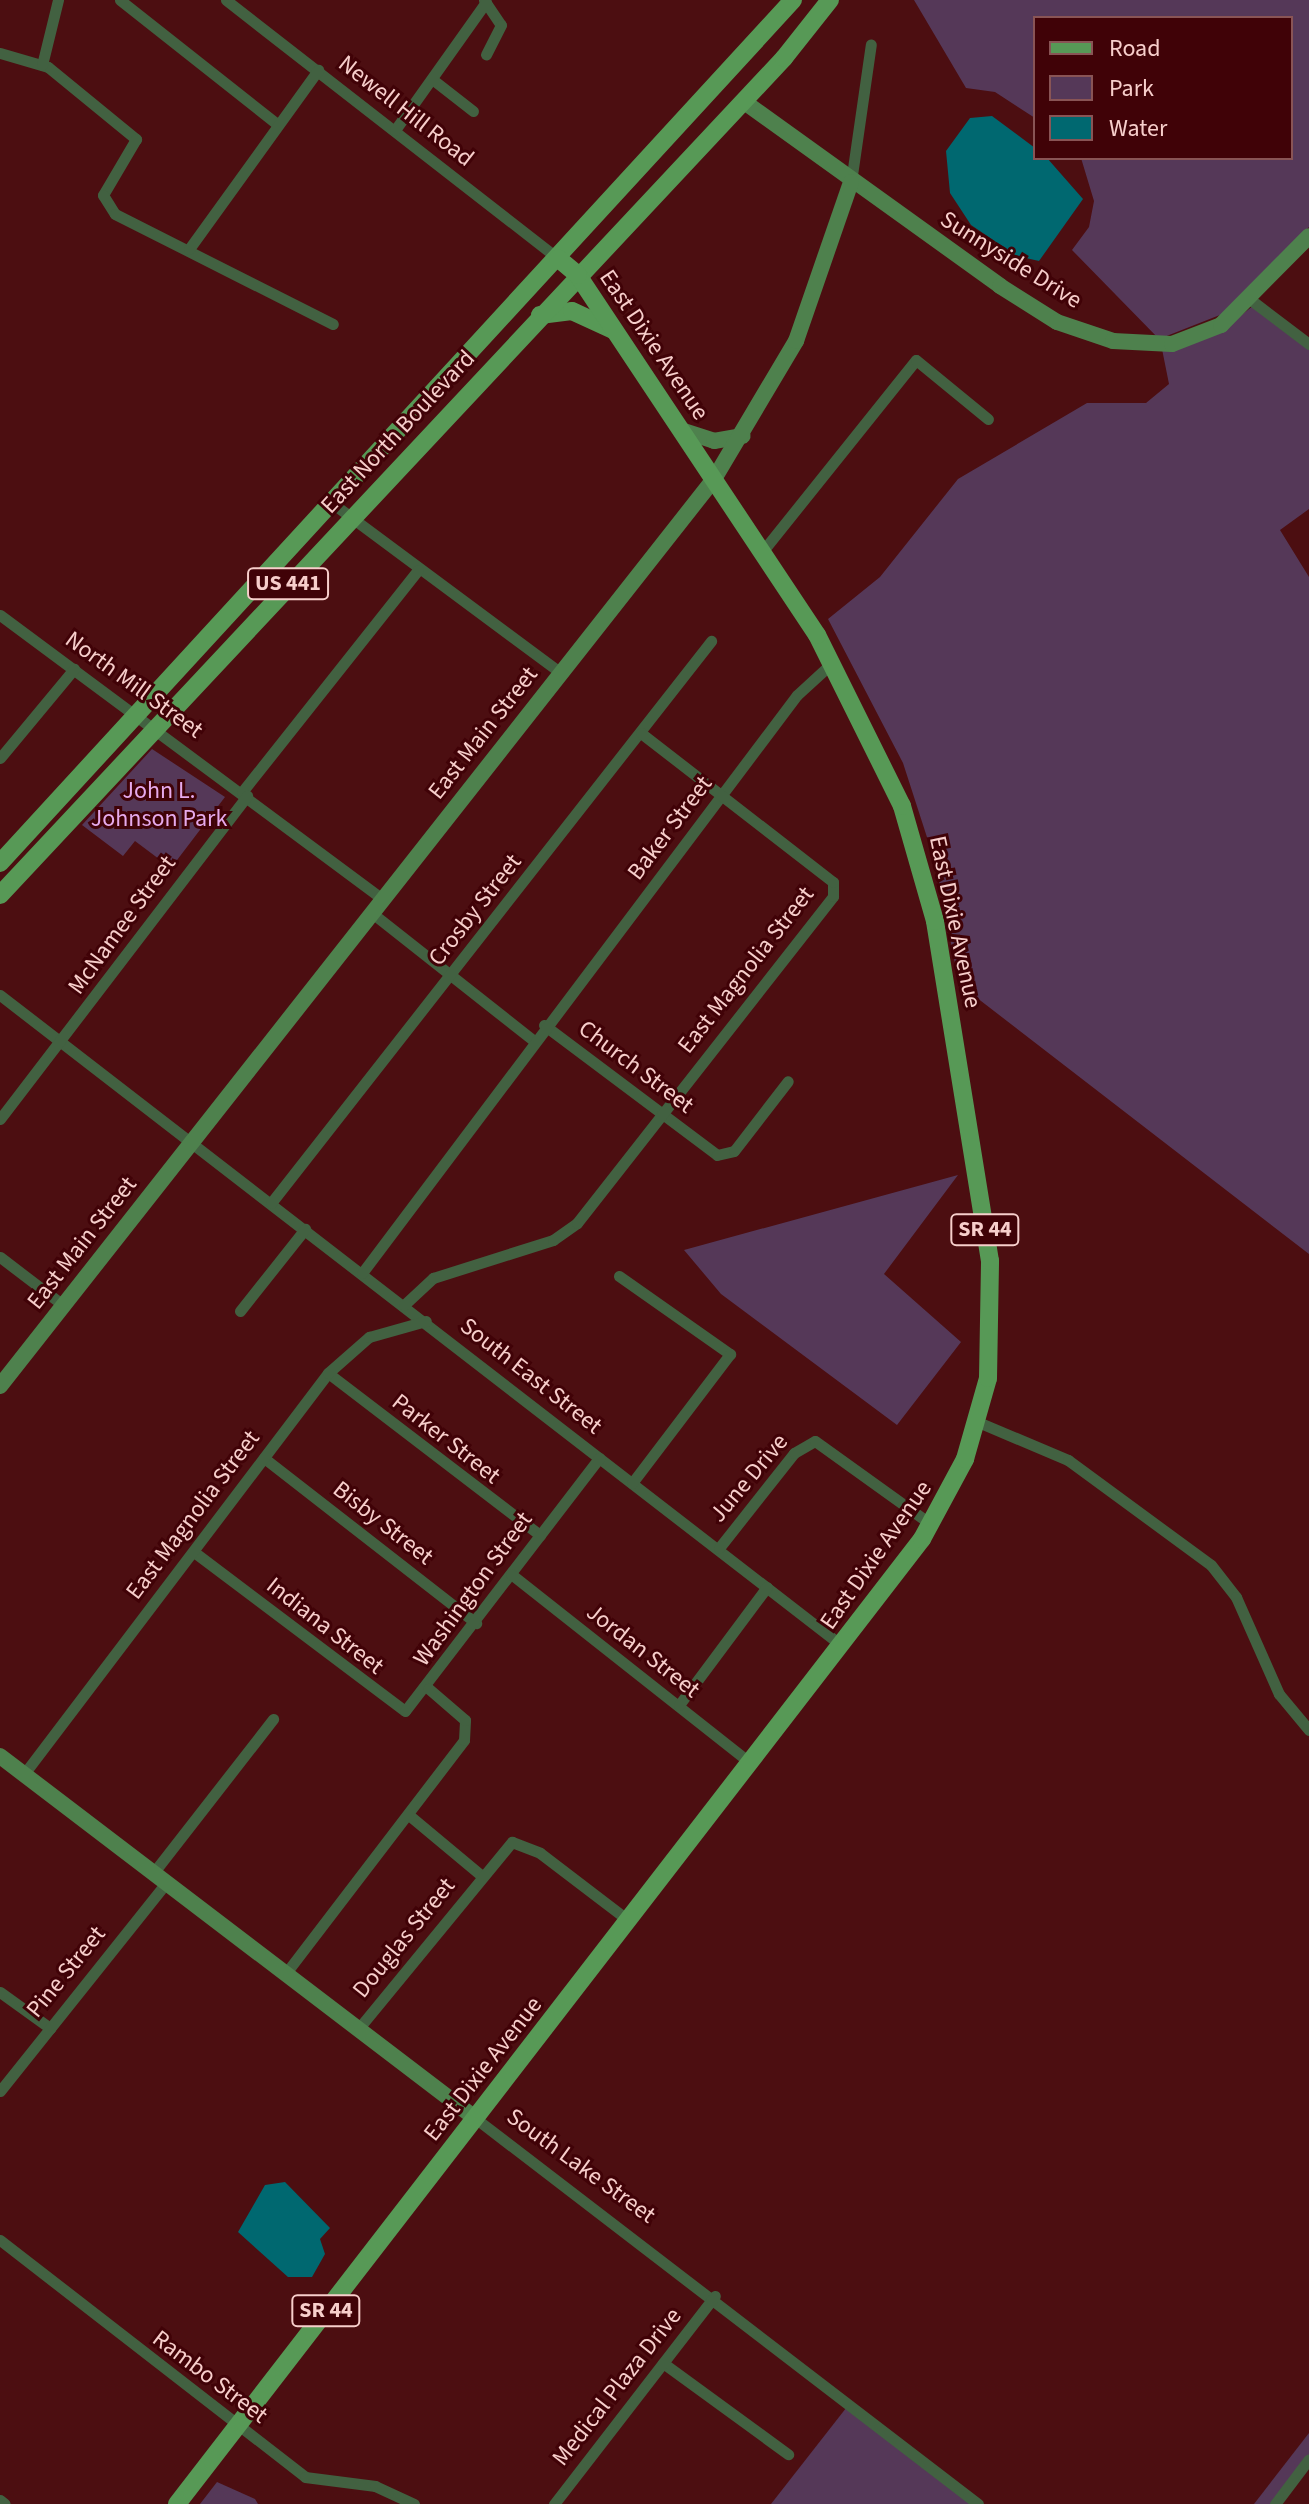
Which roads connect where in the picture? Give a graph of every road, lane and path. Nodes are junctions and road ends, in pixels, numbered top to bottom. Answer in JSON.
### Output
{"nodes":[{"id":1,"x":58,"y":0,"type":"edge"},
{"id":2,"x":120,"y":0,"type":"edge"},
{"id":3,"x":226,"y":0,"type":"edge"},
{"id":4,"x":793,"y":0,"type":"edge"},
{"id":5,"x":830,"y":0,"type":"edge"},
{"id":6,"x":485,"y":1,"type":"edge"},
{"id":7,"x":871,"y":44,"type":"dead end"},
{"id":8,"x":0,"y":53,"type":"edge"},
{"id":9,"x":486,"y":54,"type":"dead end"},
{"id":10,"x":745,"y":57,"type":"junction"},
{"id":11,"x":42,"y":65,"type":"junction"},
{"id":12,"x":318,"y":70,"type":"junction"},
{"id":13,"x":432,"y":79,"type":"junction"},
{"id":14,"x":743,"y":101,"type":"junction"},
{"id":15,"x":473,"y":111,"type":"dead end"},
{"id":16,"x":276,"y":123,"type":"junction"},
{"id":17,"x":395,"y":130,"type":"junction"},
{"id":18,"x":851,"y":182,"type":"junction"},
{"id":19,"x":1308,"y":239,"type":"edge"},
{"id":20,"x":189,"y":249,"type":"junction"},
{"id":21,"x":558,"y":258,"type":"junction"},
{"id":22,"x":578,"y":275,"type":"junction"},
{"id":23,"x":1251,"y":300,"type":"junction"},
{"id":24,"x":540,"y":315,"type":"junction"},
{"id":25,"x":333,"y":324,"type":"dead end"},
{"id":26,"x":617,"y":332,"type":"junction"},
{"id":27,"x":1309,"y":344,"type":"edge"},
{"id":28,"x":988,"y":419,"type":"dead end"},
{"id":29,"x":681,"y":430,"type":"junction"},
{"id":30,"x":743,"y":436,"type":"junction"},
{"id":31,"x":714,"y":479,"type":"junction"},
{"id":32,"x":332,"y":503,"type":"junction"},
{"id":33,"x":350,"y":518,"type":"junction"},
{"id":34,"x":762,"y":552,"type":"junction"},
{"id":35,"x":418,"y":570,"type":"junction"},
{"id":36,"x":0,"y":615,"type":"edge"},
{"id":37,"x":711,"y":641,"type":"dead end"},
{"id":38,"x":834,"y":662,"type":"junction"},
{"id":39,"x":74,"y":669,"type":"junction"},
{"id":40,"x":561,"y":673,"type":"junction"},
{"id":41,"x":140,"y":715,"type":"junction"},
{"id":42,"x":156,"y":726,"type":"junction"},
{"id":43,"x":641,"y":733,"type":"junction"},
{"id":44,"x":0,"y":758,"type":"edge"},
{"id":45,"x":245,"y":794,"type":"junction"},
{"id":46,"x":722,"y":795,"type":"junction"},
{"id":47,"x":0,"y":863,"type":"edge"},
{"id":48,"x":0,"y":895,"type":"edge"},
{"id":49,"x":383,"y":899,"type":"junction"},
{"id":50,"x":372,"y":913,"type":"junction"},
{"id":51,"x":453,"y":975,"type":"junction"},
{"id":52,"x":0,"y":995,"type":"edge"},
{"id":53,"x":544,"y":1025,"type":"junction"},
{"id":54,"x":533,"y":1040,"type":"junction"},
{"id":55,"x":62,"y":1042,"type":"junction"},
{"id":56,"x":788,"y":1081,"type":"dead end"},
{"id":57,"x":661,"y":1114,"type":"junction"},
{"id":58,"x":0,"y":1119,"type":"edge"},
{"id":59,"x":192,"y":1142,"type":"junction"},
{"id":60,"x":271,"y":1203,"type":"junction"},
{"id":61,"x":305,"y":1229,"type":"junction"},
{"id":62,"x":0,"y":1257,"type":"edge"},
{"id":63,"x":362,"y":1273,"type":"junction"},
{"id":64,"x":619,"y":1276,"type":"dead end"},
{"id":65,"x":63,"y":1305,"type":"junction"},
{"id":66,"x":404,"y":1305,"type":"junction"},
{"id":67,"x":240,"y":1311,"type":"dead end"},
{"id":68,"x":426,"y":1321,"type":"junction"},
{"id":69,"x":328,"y":1373,"type":"junction"},
{"id":70,"x":0,"y":1386,"type":"edge"},
{"id":71,"x":978,"y":1422,"type":"junction"},
{"id":72,"x":264,"y":1458,"type":"junction"},
{"id":73,"x":599,"y":1458,"type":"junction"},
{"id":74,"x":632,"y":1483,"type":"junction"},
{"id":75,"x":932,"y":1525,"type":"junction"},
{"id":76,"x":540,"y":1535,"type":"junction"},
{"id":77,"x":719,"y":1548,"type":"junction"},
{"id":78,"x":194,"y":1552,"type":"junction"},
{"id":79,"x":511,"y":1574,"type":"junction"},
{"id":80,"x":767,"y":1587,"type":"junction"},
{"id":81,"x":476,"y":1623,"type":"junction"},
{"id":82,"x":841,"y":1645,"type":"junction"},
{"id":83,"x":429,"y":1689,"type":"junction"},
{"id":84,"x":679,"y":1705,"type":"junction"},
{"id":85,"x":273,"y":1719,"type":"dead end"},
{"id":86,"x":1309,"y":1730,"type":"edge"},
{"id":87,"x":0,"y":1756,"type":"edge"},
{"id":88,"x":749,"y":1762,"type":"junction"},
{"id":89,"x":24,"y":1774,"type":"junction"},
{"id":90,"x":410,"y":1816,"type":"junction"},
{"id":91,"x":482,"y":1876,"type":"junction"},
{"id":92,"x":160,"y":1877,"type":"junction"},
{"id":93,"x":628,"y":1920,"type":"junction"},
{"id":94,"x":286,"y":1973,"type":"junction"},
{"id":95,"x":0,"y":1992,"type":"edge"},
{"id":96,"x":50,"y":2028,"type":"junction"},
{"id":97,"x":359,"y":2028,"type":"junction"},
{"id":98,"x":0,"y":2091,"type":"edge"},
{"id":99,"x":475,"y":2118,"type":"junction"},
{"id":100,"x":0,"y":2240,"type":"edge"},
{"id":101,"x":715,"y":2296,"type":"junction"},
{"id":102,"x":663,"y":2363,"type":"junction"},
{"id":103,"x":237,"y":2427,"type":"junction"},
{"id":104,"x":788,"y":2454,"type":"dead end"},
{"id":105,"x":1309,"y":2459,"type":"edge"},
{"id":106,"x":0,"y":2500,"type":"edge"},
{"id":107,"x":5,"y":2504,"type":"edge"},
{"id":108,"x":177,"y":2504,"type":"edge"},
{"id":109,"x":414,"y":2504,"type":"edge"},
{"id":110,"x":554,"y":2504,"type":"edge"},
{"id":111,"x":978,"y":2504,"type":"edge"},
{"id":112,"x":1275,"y":2504,"type":"edge"}],
"edges":[{"from":1,"to":11,"type":"street"},
{"from":2,"to":16,"type":"street"},
{"from":3,"to":12,"type":"street","name":"Newell Hill Road"},
{"from":4,"to":10,"type":"main road","name":"East North Boulevard","number":"US 441"},
{"from":5,"to":14,"type":"main road","name":"East North Boulevard","number":"US 441"},
{"from":6,"to":9,"type":"street"},
{"from":6,"to":13,"type":"street"},
{"from":7,"to":18,"type":"street","name":"East Main Street"},
{"from":8,"to":11,"type":"street"},
{"from":10,"to":14,"type":"main road"},
{"from":10,"to":21,"type":"main road","name":"East North Boulevard","number":"US 441"},
{"from":11,"to":20,"type":"street"},
{"from":12,"to":16,"type":"street"},
{"from":12,"to":17,"type":"street","name":"Newell Hill Road"},
{"from":13,"to":15,"type":"street"},
{"from":13,"to":17,"type":"street"},
{"from":14,"to":18,"type":"street","name":"Sunnyside Drive"},
{"from":14,"to":22,"type":"main road","name":"East North Boulevard","number":"US 441"},
{"from":16,"to":20,"type":"street"},
{"from":17,"to":21,"type":"street","name":"Newell Hill Road"},
{"from":18,"to":23,"type":"street","name":"Sunnyside Drive"},
{"from":18,"to":30,"type":"street","name":"East Main Street"},
{"from":19,"to":23,"type":"street","name":"Sunnyside Drive"},
{"from":20,"to":25,"type":"street"},
{"from":21,"to":22,"type":"main road","number":"SR 44"},
{"from":21,"to":32,"type":"main road","name":"East North Boulevard","number":"US 441"},
{"from":22,"to":24,"type":"main road","name":"East North Boulevard","number":"US 441"},
{"from":22,"to":26,"type":"main road","name":"East Dixie Avenue","number":"SR 44"},
{"from":23,"to":27,"type":"street"},
{"from":24,"to":26,"type":"main road"},
{"from":24,"to":33,"type":"main road","name":"East North Boulevard","number":"US 441"},
{"from":26,"to":29,"type":"main road","name":"East Dixie Avenue","number":"SR 44"},
{"from":28,"to":34,"type":"street"},
{"from":29,"to":30,"type":"street"},
{"from":29,"to":31,"type":"main road","name":"East Dixie Avenue","number":"SR 44"},
{"from":30,"to":31,"type":"street","name":"East Main Street"},
{"from":31,"to":34,"type":"main road","name":"East Dixie Avenue","number":"SR 44"},
{"from":31,"to":40,"type":"street","name":"East Main Street"},
{"from":32,"to":33,"type":"street"},
{"from":32,"to":41,"type":"main road","name":"East North Boulevard","number":"US 441"},
{"from":33,"to":35,"type":"street"},
{"from":33,"to":42,"type":"main road","name":"East North Boulevard","number":"US 441"},
{"from":34,"to":38,"type":"main road","name":"East Dixie Avenue","number":"SR 44"},
{"from":35,"to":40,"type":"street"},
{"from":35,"to":45,"type":"street","name":"McNamee Street"},
{"from":36,"to":39,"type":"street","name":"North Mill Street"},
{"from":37,"to":43,"type":"street","name":"Crosby Street"},
{"from":38,"to":46,"type":"street","name":"Baker Street"},
{"from":38,"to":71,"type":"main road","name":"East Dixie Avenue","number":"SR 44"},
{"from":39,"to":41,"type":"street","name":"North Mill Street"},
{"from":39,"to":44,"type":"street"},
{"from":40,"to":49,"type":"street","name":"East Main Street"},
{"from":41,"to":42,"type":"street","name":"North Mill Street"},
{"from":41,"to":47,"type":"main road","name":"East North Boulevard","number":"US 441"},
{"from":42,"to":45,"type":"street","name":"North Mill Street"},
{"from":42,"to":48,"type":"main road","name":"East North Boulevard","number":"US 441"},
{"from":43,"to":46,"type":"street"},
{"from":43,"to":51,"type":"street","name":"Crosby Street"},
{"from":45,"to":49,"type":"street","name":"North Mill Street"},
{"from":45,"to":55,"type":"street","name":"McNamee Street"},
{"from":46,"to":53,"type":"street","name":"Baker Street"},
{"from":46,"to":57,"type":"street","name":"East Magnolia Street"},
{"from":49,"to":50,"type":"street","name":"East Main Street"},
{"from":50,"to":51,"type":"street"},
{"from":50,"to":59,"type":"street","name":"East Main Street"},
{"from":51,"to":54,"type":"street"},
{"from":51,"to":60,"type":"street","name":"Crosby Street"},
{"from":52,"to":55,"type":"street","name":"South East Street"},
{"from":53,"to":54,"type":"street","name":"Church Street"},
{"from":53,"to":57,"type":"street","name":"Church Street"},
{"from":54,"to":63,"type":"street"},
{"from":55,"to":58,"type":"street","name":"McNamee Street"},
{"from":55,"to":59,"type":"street","name":"South East Street"},
{"from":56,"to":57,"type":"street","name":"Church Street"},
{"from":57,"to":66,"type":"street","name":"East Magnolia Street"},
{"from":59,"to":60,"type":"street","name":"South East Street"},
{"from":59,"to":65,"type":"street","name":"East Main Street"},
{"from":60,"to":61,"type":"street","name":"South East Street"},
{"from":61,"to":63,"type":"street","name":"South East Street"},
{"from":61,"to":67,"type":"street"},
{"from":62,"to":65,"type":"street"},
{"from":63,"to":66,"type":"street","name":"South East Street"},
{"from":64,"to":74,"type":"street"},
{"from":65,"to":70,"type":"street","name":"East Main Street"},
{"from":66,"to":68,"type":"street","name":"South East Street"},
{"from":68,"to":69,"type":"street","name":"East Magnolia Street"},
{"from":68,"to":73,"type":"street","name":"South East Street"},
{"from":69,"to":72,"type":"street","name":"East Magnolia Street"},
{"from":69,"to":76,"type":"street","name":"Parker Street"},
{"from":71,"to":75,"type":"main road","name":"East Dixie Avenue","number":"SR 44"},
{"from":71,"to":86,"type":"street"},
{"from":72,"to":78,"type":"street","name":"East Magnolia Street"},
{"from":72,"to":81,"type":"street","name":"Bisby Street"},
{"from":73,"to":74,"type":"street","name":"South East Street"},
{"from":73,"to":76,"type":"street","name":"Washington Street"},
{"from":74,"to":77,"type":"street","name":"South East Street"},
{"from":75,"to":77,"type":"street","name":"June Drive"},
{"from":75,"to":82,"type":"main road","name":"East Dixie Avenue","number":"SR 44"},
{"from":76,"to":79,"type":"street","name":"Washington Street"},
{"from":77,"to":80,"type":"street","name":"South East Street"},
{"from":78,"to":83,"type":"street","name":"Indiana Street"},
{"from":78,"to":89,"type":"street","name":"East Magnolia Street"},
{"from":79,"to":81,"type":"street","name":"Washington Street"},
{"from":79,"to":84,"type":"street","name":"Jordan Street"},
{"from":80,"to":82,"type":"street","name":"South East Street"},
{"from":80,"to":84,"type":"street"},
{"from":81,"to":83,"type":"street","name":"Washington Street"},
{"from":82,"to":88,"type":"main road","name":"East Dixie Avenue","number":"SR 44"},
{"from":83,"to":90,"type":"street","name":"Washington Street"},
{"from":84,"to":88,"type":"street","name":"Jordan Street"},
{"from":85,"to":92,"type":"street","name":"Pine Street"},
{"from":87,"to":89,"type":"street","name":"South Lake Street"},
{"from":88,"to":93,"type":"main road","name":"East Dixie Avenue","number":"SR 44"},
{"from":89,"to":92,"type":"street","name":"South Lake Street"},
{"from":90,"to":91,"type":"street"},
{"from":90,"to":94,"type":"street","name":"Washington Street"},
{"from":91,"to":93,"type":"street"},
{"from":91,"to":97,"type":"street","name":"Douglas Street"},
{"from":92,"to":94,"type":"street","name":"South Lake Street"},
{"from":92,"to":96,"type":"street","name":"Pine Street"},
{"from":93,"to":99,"type":"main road","name":"East Dixie Avenue","number":"SR 44"},
{"from":94,"to":97,"type":"street","name":"South Lake Street"},
{"from":95,"to":96,"type":"street"},
{"from":96,"to":98,"type":"street","name":"Pine Street"},
{"from":97,"to":99,"type":"street","name":"South Lake Street"},
{"from":99,"to":101,"type":"street","name":"South Lake Street"},
{"from":99,"to":103,"type":"main road","name":"East Dixie Avenue","number":"SR 44"},
{"from":100,"to":103,"type":"street","name":"Rambo Street"},
{"from":101,"to":102,"type":"street","name":"Medical Plaza Drive"},
{"from":101,"to":111,"type":"street","name":"South Lake Street"},
{"from":102,"to":104,"type":"street"},
{"from":102,"to":110,"type":"street","name":"Medical Plaza Drive"},
{"from":103,"to":108,"type":"main road","name":"East Dixie Avenue","number":"SR 44"},
{"from":103,"to":109,"type":"street","name":"Rambo Street"},
{"from":105,"to":112,"type":"street"},
{"from":106,"to":107,"type":"street"}]}
